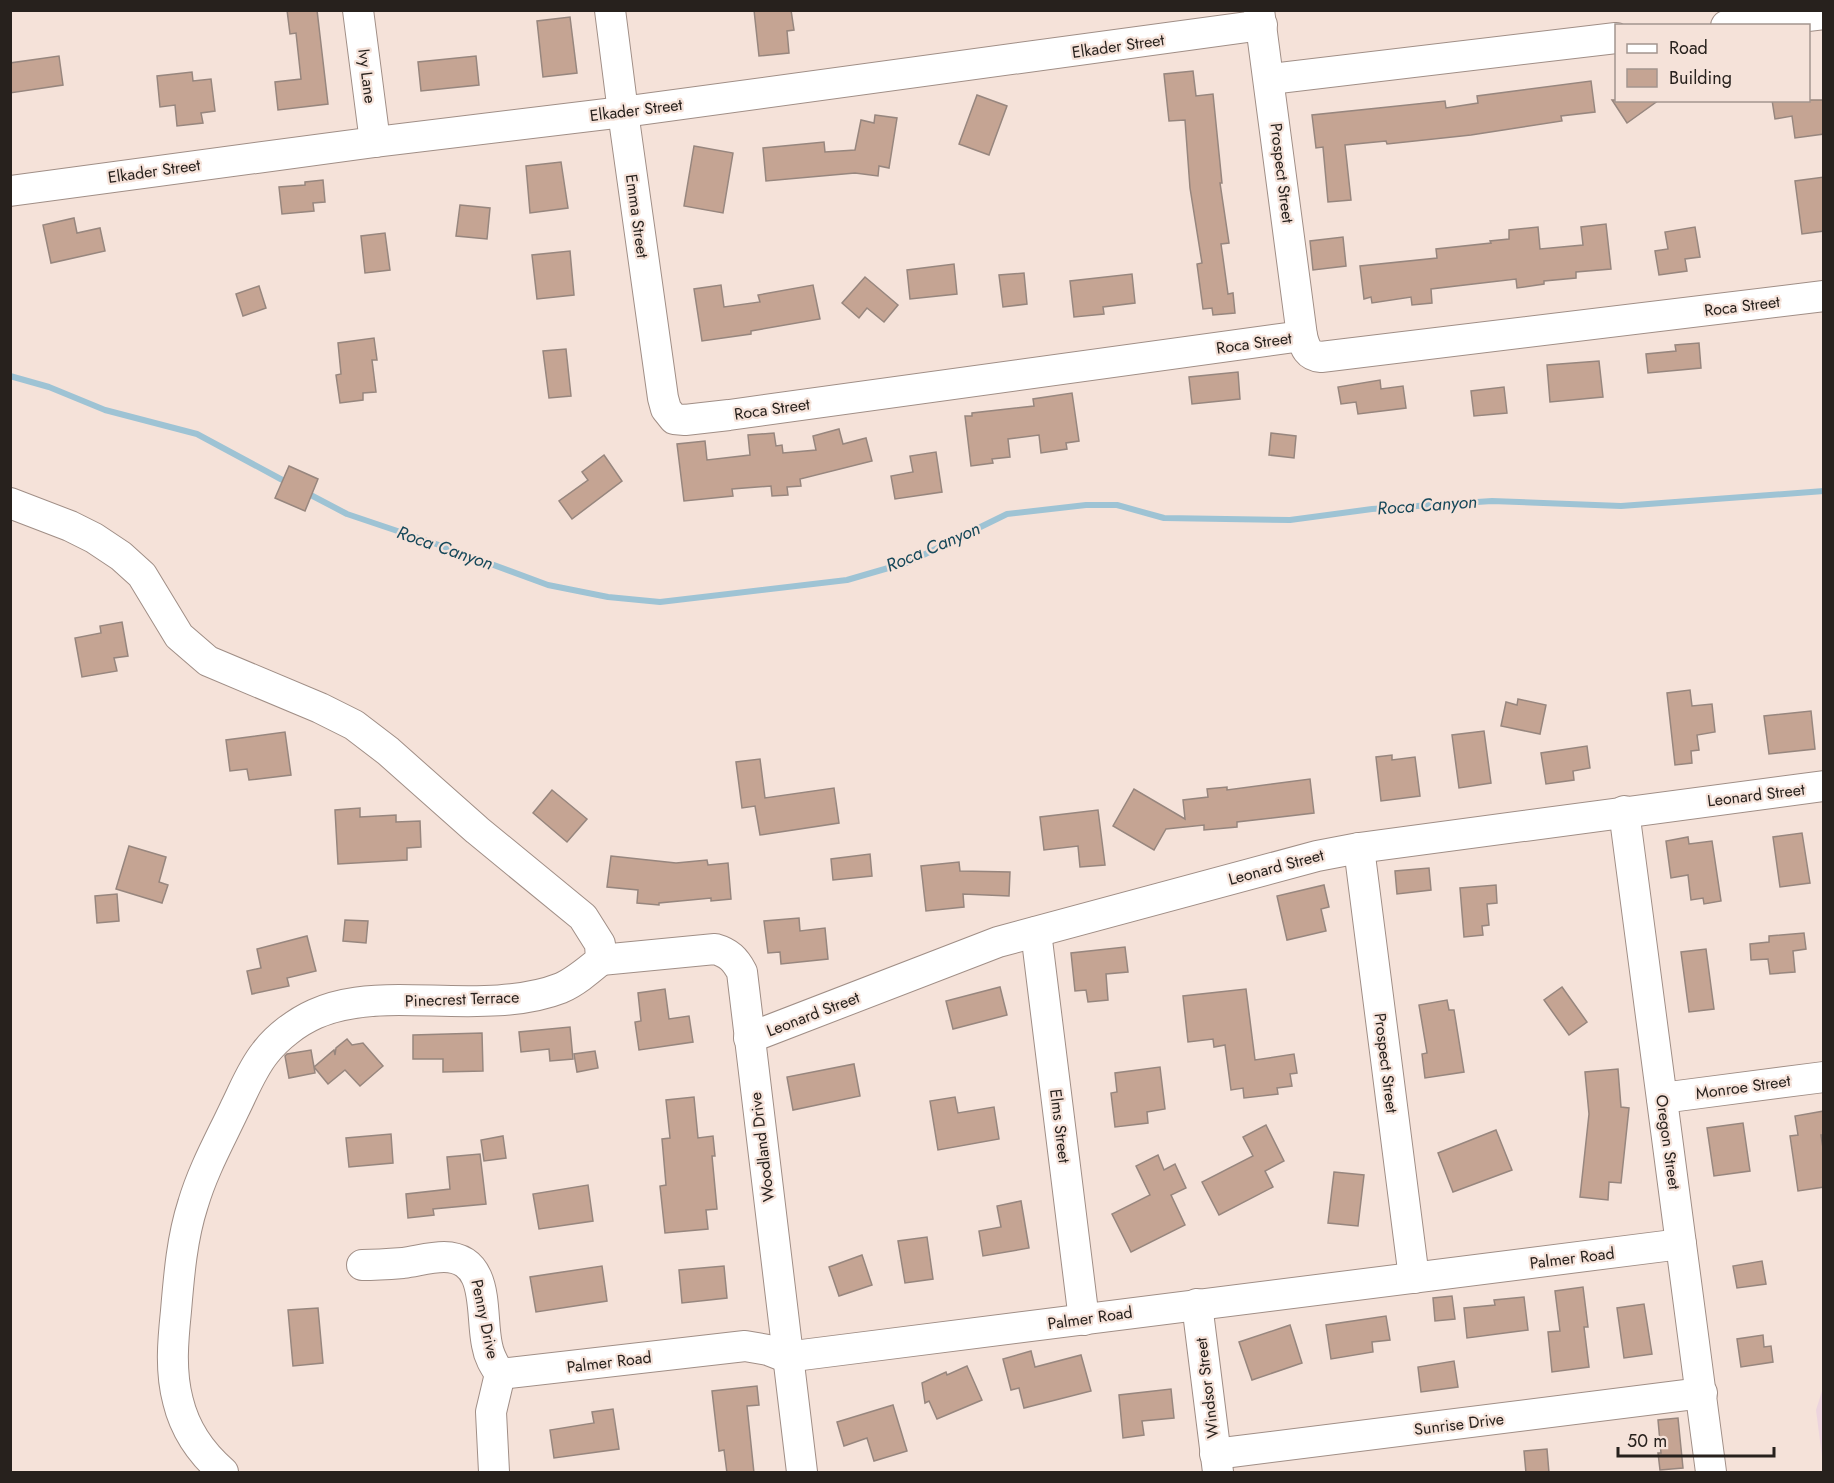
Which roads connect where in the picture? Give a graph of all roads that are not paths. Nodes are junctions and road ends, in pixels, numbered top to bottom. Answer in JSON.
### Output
{"nodes":[{"id":1,"x":358,"y":10,"type":"edge"},
{"id":2,"x":610,"y":10,"type":"edge"},
{"id":3,"x":1824,"y":14,"type":"edge"},
{"id":4,"x":1261,"y":18,"type":"edge"},
{"id":5,"x":1742,"y":24,"type":"edge"},
{"id":6,"x":1615,"y":38,"type":"edge"},
{"id":7,"x":1270,"y":79,"type":"junction"},
{"id":8,"x":623,"y":112,"type":"junction"},
{"id":9,"x":375,"y":142,"type":"junction"},
{"id":10,"x":10,"y":191,"type":"edge"},
{"id":11,"x":1824,"y":296,"type":"edge"},
{"id":12,"x":1302,"y":336,"type":"junction"},
{"id":13,"x":674,"y":418,"type":"joint"},
{"id":14,"x":10,"y":503,"type":"edge"},
{"id":15,"x":1824,"y":786,"type":"edge"},
{"id":16,"x":1624,"y":811,"type":"junction"},
{"id":17,"x":1359,"y":848,"type":"junction"},
{"id":18,"x":1036,"y":932,"type":"junction"},
{"id":19,"x":601,"y":960,"type":"junction"},
{"id":20,"x":749,"y":1038,"type":"junction"},
{"id":21,"x":1824,"y":1077,"type":"edge"},
{"id":22,"x":1662,"y":1098,"type":"junction"},
{"id":23,"x":1681,"y":1244,"type":"junction"},
{"id":24,"x":362,"y":1265,"type":"dead end"},
{"id":25,"x":1414,"y":1278,"type":"junction"},
{"id":26,"x":1197,"y":1304,"type":"junction"},
{"id":27,"x":1084,"y":1320,"type":"junction"},
{"id":28,"x":786,"y":1357,"type":"junction"},
{"id":29,"x":500,"y":1374,"type":"junction"},
{"id":30,"x":1702,"y":1393,"type":"junction"},
{"id":31,"x":1216,"y":1463,"type":"edge"},
{"id":32,"x":223,"y":1473,"type":"edge"},
{"id":33,"x":494,"y":1473,"type":"edge"},
{"id":34,"x":802,"y":1473,"type":"edge"},
{"id":35,"x":1711,"y":1473,"type":"edge"}],
"edges":[{"from":1,"to":9,"type":"street","name":"Ivy Lane"},
{"from":2,"to":8,"type":"street","name":"Emma Street"},
{"from":3,"to":5,"type":"street"},
{"from":4,"to":7,"type":"street","name":"Prospect Street"},
{"from":4,"to":8,"type":"street","name":"Elkader Street"},
{"from":6,"to":7,"type":"street"},
{"from":7,"to":12,"type":"street","name":"Prospect Street"},
{"from":8,"to":9,"type":"street","name":"Elkader Street"},
{"from":8,"to":13,"type":"street","name":"Emma Street"},
{"from":9,"to":10,"type":"street","name":"Elkader Street"},
{"from":11,"to":12,"type":"street","name":"Roca Street"},
{"from":12,"to":13,"type":"street","name":"Roca Street"},
{"from":14,"to":19,"type":"street"},
{"from":15,"to":16,"type":"street","name":"Leonard Street"},
{"from":16,"to":17,"type":"street","name":"Leonard Street"},
{"from":16,"to":22,"type":"street","name":"Oregon Street"},
{"from":17,"to":18,"type":"street","name":"Leonard Street"},
{"from":17,"to":25,"type":"street","name":"Prospect Street"},
{"from":18,"to":20,"type":"street","name":"Leonard Street"},
{"from":18,"to":27,"type":"street","name":"Elms Street"},
{"from":19,"to":20,"type":"street","name":"Woodland Drive"},
{"from":19,"to":32,"type":"street","name":"Pinecrest Terrace"},
{"from":20,"to":28,"type":"street","name":"Woodland Drive"},
{"from":21,"to":22,"type":"street","name":"Monroe Street"},
{"from":22,"to":23,"type":"street","name":"Oregon Street"},
{"from":23,"to":25,"type":"street","name":"Palmer Road"},
{"from":23,"to":30,"type":"street","name":"Oregon Street"},
{"from":24,"to":29,"type":"street","name":"Penny Drive"},
{"from":25,"to":26,"type":"street","name":"Palmer Road"},
{"from":26,"to":27,"type":"street","name":"Palmer Road"},
{"from":26,"to":31,"type":"street","name":"Windsor Street"},
{"from":27,"to":28,"type":"street","name":"Palmer Road"},
{"from":28,"to":29,"type":"street","name":"Palmer Road"},
{"from":28,"to":34,"type":"street","name":"Woodland Drive"},
{"from":29,"to":33,"type":"street"},
{"from":30,"to":31,"type":"street","name":"Sunrise Drive"},
{"from":30,"to":35,"type":"street","name":"Oregon Street"}]}
